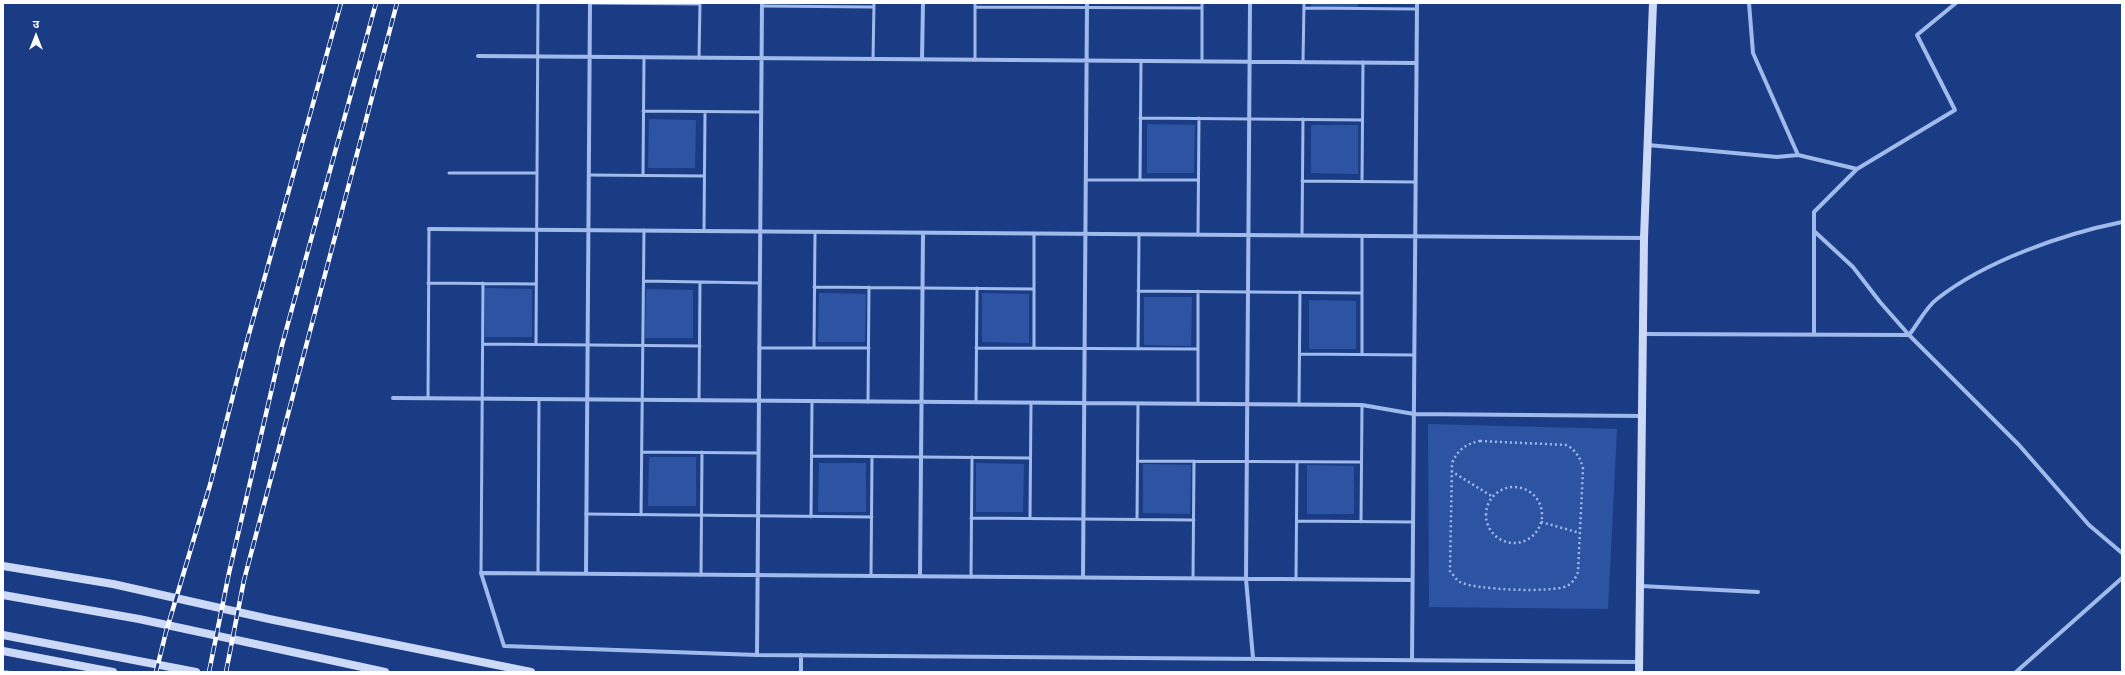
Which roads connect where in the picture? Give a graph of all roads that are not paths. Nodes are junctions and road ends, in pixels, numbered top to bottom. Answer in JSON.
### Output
{"nodes":[{"id":1,"x":538,"y":3,"type":"edge"},
{"id":2,"x":590,"y":3,"type":"edge"},
{"id":3,"x":642,"y":3,"type":"edge"},
{"id":4,"x":923,"y":3,"type":"edge"},
{"id":5,"x":1037,"y":3,"type":"edge"},
{"id":6,"x":1141,"y":3,"type":"edge"},
{"id":7,"x":1202,"y":3,"type":"edge"},
{"id":8,"x":1250,"y":3,"type":"edge"},
{"id":9,"x":1304,"y":3,"type":"edge"},
{"id":10,"x":1362,"y":3,"type":"edge"},
{"id":11,"x":1417,"y":3,"type":"edge"},
{"id":12,"x":1653,"y":3,"type":"edge"},
{"id":13,"x":1749,"y":3,"type":"edge"},
{"id":14,"x":1956,"y":3,"type":"edge"},
{"id":15,"x":700,"y":4,"type":"edge"},
{"id":16,"x":762,"y":5,"type":"edge"},
{"id":17,"x":816,"y":5,"type":"edge"},
{"id":18,"x":874,"y":5,"type":"edge"},
{"id":19,"x":975,"y":5,"type":"edge"},
{"id":20,"x":1087,"y":5,"type":"edge"},
{"id":21,"x":1037,"y":7,"type":"junction"},
{"id":22,"x":1141,"y":8,"type":"junction"},
{"id":23,"x":1202,"y":8,"type":"junction"},
{"id":24,"x":1304,"y":8,"type":"junction"},
{"id":25,"x":1362,"y":8,"type":"junction"},
{"id":26,"x":1417,"y":9,"type":"junction"},
{"id":27,"x":478,"y":56,"type":"dead end"},
{"id":28,"x":538,"y":56,"type":"junction"},
{"id":29,"x":590,"y":57,"type":"junction"},
{"id":30,"x":644,"y":57,"type":"junction"},
{"id":31,"x":699,"y":58,"type":"junction"},
{"id":32,"x":761,"y":58,"type":"junction"},
{"id":33,"x":873,"y":59,"type":"junction"},
{"id":34,"x":922,"y":59,"type":"junction"},
{"id":35,"x":975,"y":60,"type":"junction"},
{"id":36,"x":1086,"y":60,"type":"junction"},
{"id":37,"x":1141,"y":61,"type":"junction"},
{"id":38,"x":1202,"y":61,"type":"junction"},
{"id":39,"x":1250,"y":62,"type":"junction"},
{"id":40,"x":1303,"y":62,"type":"junction"},
{"id":41,"x":1363,"y":62,"type":"junction"},
{"id":42,"x":1416,"y":63,"type":"junction"},
{"id":43,"x":643,"y":111,"type":"junction"},
{"id":44,"x":704,"y":112,"type":"junction"},
{"id":45,"x":761,"y":112,"type":"junction"},
{"id":46,"x":1140,"y":118,"type":"junction"},
{"id":47,"x":1199,"y":118,"type":"junction"},
{"id":48,"x":1249,"y":119,"type":"junction"},
{"id":49,"x":1303,"y":119,"type":"junction"},
{"id":50,"x":1362,"y":120,"type":"junction"},
{"id":51,"x":1648,"y":145,"type":"junction"},
{"id":52,"x":1798,"y":155,"type":"junction"},
{"id":53,"x":1857,"y":169,"type":"junction"},
{"id":54,"x":449,"y":173,"type":"dead end"},
{"id":55,"x":537,"y":174,"type":"junction"},
{"id":56,"x":589,"y":175,"type":"junction"},
{"id":57,"x":643,"y":175,"type":"junction"},
{"id":58,"x":704,"y":176,"type":"junction"},
{"id":59,"x":1086,"y":180,"type":"junction"},
{"id":60,"x":1140,"y":180,"type":"junction"},
{"id":61,"x":1198,"y":180,"type":"junction"},
{"id":62,"x":1302,"y":181,"type":"junction"},
{"id":63,"x":1362,"y":182,"type":"junction"},
{"id":64,"x":1416,"y":182,"type":"junction"},
{"id":65,"x":2122,"y":222,"type":"edge"},
{"id":66,"x":429,"y":229,"type":"joint"},
{"id":67,"x":537,"y":230,"type":"junction"},
{"id":68,"x":589,"y":230,"type":"junction"},
{"id":69,"x":644,"y":230,"type":"junction"},
{"id":70,"x":704,"y":231,"type":"junction"},
{"id":71,"x":1814,"y":231,"type":"junction"},
{"id":72,"x":760,"y":232,"type":"junction"},
{"id":73,"x":815,"y":232,"type":"junction"},
{"id":74,"x":923,"y":233,"type":"junction"},
{"id":75,"x":1034,"y":234,"type":"junction"},
{"id":76,"x":1085,"y":234,"type":"junction"},
{"id":77,"x":1139,"y":234,"type":"junction"},
{"id":78,"x":1198,"y":235,"type":"junction"},
{"id":79,"x":1248,"y":235,"type":"junction"},
{"id":80,"x":1302,"y":235,"type":"junction"},
{"id":81,"x":1362,"y":236,"type":"junction"},
{"id":82,"x":1415,"y":236,"type":"junction"},
{"id":83,"x":1644,"y":238,"type":"junction"},
{"id":84,"x":644,"y":281,"type":"junction"},
{"id":85,"x":700,"y":282,"type":"junction"},
{"id":86,"x":760,"y":282,"type":"junction"},
{"id":87,"x":428,"y":283,"type":"junction"},
{"id":88,"x":483,"y":283,"type":"junction"},
{"id":89,"x":536,"y":284,"type":"junction"},
{"id":90,"x":814,"y":287,"type":"junction"},
{"id":91,"x":869,"y":287,"type":"junction"},
{"id":92,"x":922,"y":288,"type":"junction"},
{"id":93,"x":977,"y":288,"type":"junction"},
{"id":94,"x":1034,"y":289,"type":"junction"},
{"id":95,"x":1138,"y":291,"type":"junction"},
{"id":96,"x":1198,"y":292,"type":"junction"},
{"id":97,"x":1248,"y":292,"type":"junction"},
{"id":98,"x":1300,"y":292,"type":"junction"},
{"id":99,"x":1362,"y":293,"type":"junction"},
{"id":100,"x":1643,"y":334,"type":"junction"},
{"id":101,"x":1814,"y":335,"type":"junction"},
{"id":102,"x":1909,"y":335,"type":"junction"},
{"id":103,"x":483,"y":344,"type":"junction"},
{"id":104,"x":536,"y":344,"type":"junction"},
{"id":105,"x":588,"y":345,"type":"junction"},
{"id":106,"x":643,"y":345,"type":"junction"},
{"id":107,"x":700,"y":346,"type":"junction"},
{"id":108,"x":759,"y":348,"type":"junction"},
{"id":109,"x":814,"y":348,"type":"junction"},
{"id":110,"x":869,"y":348,"type":"junction"},
{"id":111,"x":976,"y":348,"type":"junction"},
{"id":112,"x":1034,"y":348,"type":"junction"},
{"id":113,"x":1084,"y":348,"type":"junction"},
{"id":114,"x":1138,"y":349,"type":"junction"},
{"id":115,"x":1198,"y":349,"type":"junction"},
{"id":116,"x":1300,"y":354,"type":"junction"},
{"id":117,"x":1362,"y":354,"type":"junction"},
{"id":118,"x":1414,"y":354,"type":"junction"},
{"id":119,"x":393,"y":398,"type":"dead end"},
{"id":120,"x":428,"y":398,"type":"junction"},
{"id":121,"x":483,"y":399,"type":"junction"},
{"id":122,"x":539,"y":399,"type":"junction"},
{"id":123,"x":587,"y":399,"type":"junction"},
{"id":124,"x":642,"y":400,"type":"junction"},
{"id":125,"x":699,"y":400,"type":"junction"},
{"id":126,"x":759,"y":401,"type":"junction"},
{"id":127,"x":812,"y":401,"type":"junction"},
{"id":128,"x":868,"y":402,"type":"junction"},
{"id":129,"x":921,"y":402,"type":"junction"},
{"id":130,"x":976,"y":402,"type":"junction"},
{"id":131,"x":1031,"y":403,"type":"junction"},
{"id":132,"x":1084,"y":403,"type":"junction"},
{"id":133,"x":1138,"y":404,"type":"junction"},
{"id":134,"x":1198,"y":404,"type":"junction"},
{"id":135,"x":1247,"y":404,"type":"junction"},
{"id":136,"x":1299,"y":405,"type":"junction"},
{"id":137,"x":1362,"y":405,"type":"junction"},
{"id":138,"x":1414,"y":414,"type":"junction"},
{"id":139,"x":1643,"y":416,"type":"junction"},
{"id":140,"x":642,"y":452,"type":"junction"},
{"id":141,"x":702,"y":452,"type":"junction"},
{"id":142,"x":758,"y":453,"type":"junction"},
{"id":143,"x":812,"y":456,"type":"junction"},
{"id":144,"x":872,"y":457,"type":"junction"},
{"id":145,"x":921,"y":457,"type":"junction"},
{"id":146,"x":972,"y":457,"type":"junction"},
{"id":147,"x":1030,"y":458,"type":"junction"},
{"id":148,"x":1138,"y":461,"type":"junction"},
{"id":149,"x":1194,"y":461,"type":"junction"},
{"id":150,"x":1247,"y":462,"type":"junction"},
{"id":151,"x":1297,"y":462,"type":"junction"},
{"id":152,"x":1362,"y":462,"type":"junction"},
{"id":153,"x":586,"y":514,"type":"junction"},
{"id":154,"x":641,"y":515,"type":"junction"},
{"id":155,"x":701,"y":515,"type":"junction"},
{"id":156,"x":758,"y":517,"type":"junction"},
{"id":157,"x":812,"y":517,"type":"junction"},
{"id":158,"x":872,"y":517,"type":"junction"},
{"id":159,"x":971,"y":518,"type":"junction"},
{"id":160,"x":1030,"y":518,"type":"junction"},
{"id":161,"x":1083,"y":519,"type":"junction"},
{"id":162,"x":1137,"y":519,"type":"junction"},
{"id":163,"x":1194,"y":520,"type":"junction"},
{"id":164,"x":1297,"y":521,"type":"junction"},
{"id":165,"x":1361,"y":522,"type":"junction"},
{"id":166,"x":1413,"y":522,"type":"junction"},
{"id":167,"x":2122,"y":553,"type":"edge"},
{"id":168,"x":3,"y":566,"type":"edge"},
{"id":169,"x":481,"y":573,"type":"junction"},
{"id":170,"x":538,"y":573,"type":"junction"},
{"id":171,"x":586,"y":574,"type":"junction"},
{"id":172,"x":701,"y":574,"type":"junction"},
{"id":173,"x":758,"y":575,"type":"junction"},
{"id":174,"x":871,"y":576,"type":"junction"},
{"id":175,"x":920,"y":576,"type":"junction"},
{"id":176,"x":971,"y":577,"type":"junction"},
{"id":177,"x":1083,"y":577,"type":"junction"},
{"id":178,"x":1193,"y":578,"type":"junction"},
{"id":179,"x":2122,"y":578,"type":"edge"},
{"id":180,"x":1246,"y":579,"type":"junction"},
{"id":181,"x":1296,"y":579,"type":"junction"},
{"id":182,"x":1412,"y":580,"type":"junction"},
{"id":183,"x":1641,"y":586,"type":"junction"},
{"id":184,"x":1758,"y":592,"type":"dead end"},
{"id":185,"x":3,"y":595,"type":"edge"},
{"id":186,"x":3,"y":635,"type":"edge"},
{"id":187,"x":3,"y":652,"type":"edge"},
{"id":188,"x":758,"y":655,"type":"junction"},
{"id":189,"x":801,"y":655,"type":"junction"},
{"id":190,"x":1252,"y":658,"type":"junction"},
{"id":191,"x":1412,"y":660,"type":"junction"},
{"id":192,"x":1640,"y":662,"type":"junction"},
{"id":193,"x":3,"y":672,"type":"edge"},
{"id":194,"x":8,"y":672,"type":"edge"},
{"id":195,"x":113,"y":672,"type":"edge"},
{"id":196,"x":196,"y":672,"type":"edge"},
{"id":197,"x":385,"y":672,"type":"edge"},
{"id":198,"x":531,"y":672,"type":"edge"},
{"id":199,"x":801,"y":672,"type":"edge"},
{"id":200,"x":1639,"y":672,"type":"edge"},
{"id":201,"x":2016,"y":672,"type":"edge"}],
"edges":[{"from":1,"to":28,"type":"lane"},
{"from":2,"to":3,"type":"lane"},
{"from":2,"to":29,"type":"street"},
{"from":3,"to":15,"type":"lane"},
{"from":4,"to":34,"type":"street"},
{"from":5,"to":21,"type":"lane"},
{"from":6,"to":22,"type":"lane"},
{"from":7,"to":23,"type":"lane"},
{"from":8,"to":39,"type":"street"},
{"from":9,"to":24,"type":"lane"},
{"from":10,"to":25,"type":"lane"},
{"from":11,"to":26,"type":"street"},
{"from":12,"to":51,"type":"street"},
{"from":13,"to":52,"type":"street"},
{"from":14,"to":53,"type":"street"},
{"from":15,"to":31,"type":"lane"},
{"from":16,"to":17,"type":"lane"},
{"from":16,"to":32,"type":"street"},
{"from":17,"to":18,"type":"lane"},
{"from":18,"to":33,"type":"lane"},
{"from":19,"to":21,"type":"lane"},
{"from":19,"to":35,"type":"lane"},
{"from":20,"to":21,"type":"lane"},
{"from":20,"to":22,"type":"lane"},
{"from":20,"to":36,"type":"street"},
{"from":22,"to":23,"type":"lane"},
{"from":23,"to":38,"type":"lane"},
{"from":24,"to":25,"type":"lane"},
{"from":24,"to":40,"type":"lane"},
{"from":25,"to":26,"type":"lane"},
{"from":26,"to":42,"type":"street"},
{"from":27,"to":28,"type":"street"},
{"from":28,"to":29,"type":"street"},
{"from":28,"to":55,"type":"lane"},
{"from":29,"to":30,"type":"street"},
{"from":29,"to":56,"type":"street"},
{"from":30,"to":31,"type":"street"},
{"from":30,"to":43,"type":"lane"},
{"from":31,"to":32,"type":"street"},
{"from":32,"to":33,"type":"street"},
{"from":32,"to":45,"type":"street"},
{"from":33,"to":34,"type":"street"},
{"from":34,"to":35,"type":"street"},
{"from":35,"to":36,"type":"street"},
{"from":36,"to":37,"type":"street"},
{"from":36,"to":59,"type":"street"},
{"from":37,"to":38,"type":"street"},
{"from":37,"to":46,"type":"lane"},
{"from":38,"to":39,"type":"street"},
{"from":39,"to":40,"type":"street"},
{"from":39,"to":48,"type":"street"},
{"from":40,"to":41,"type":"street"},
{"from":41,"to":42,"type":"street"},
{"from":41,"to":50,"type":"lane"},
{"from":42,"to":64,"type":"street"},
{"from":43,"to":44,"type":"lane"},
{"from":43,"to":57,"type":"lane"},
{"from":44,"to":45,"type":"lane"},
{"from":44,"to":58,"type":"lane"},
{"from":45,"to":72,"type":"street"},
{"from":46,"to":47,"type":"lane"},
{"from":46,"to":60,"type":"lane"},
{"from":47,"to":48,"type":"lane"},
{"from":47,"to":61,"type":"lane"},
{"from":48,"to":49,"type":"lane"},
{"from":48,"to":79,"type":"street"},
{"from":49,"to":50,"type":"lane"},
{"from":49,"to":62,"type":"lane"},
{"from":50,"to":63,"type":"lane"},
{"from":51,"to":52,"type":"street"},
{"from":51,"to":83,"type":"street"},
{"from":52,"to":53,"type":"street"},
{"from":53,"to":71,"type":"street"},
{"from":54,"to":55,"type":"lane"},
{"from":55,"to":67,"type":"lane"},
{"from":56,"to":57,"type":"lane"},
{"from":56,"to":68,"type":"street"},
{"from":57,"to":58,"type":"lane"},
{"from":58,"to":70,"type":"lane"},
{"from":59,"to":60,"type":"lane"},
{"from":59,"to":76,"type":"street"},
{"from":60,"to":61,"type":"lane"},
{"from":61,"to":78,"type":"lane"},
{"from":62,"to":63,"type":"lane"},
{"from":62,"to":80,"type":"lane"},
{"from":63,"to":64,"type":"lane"},
{"from":64,"to":82,"type":"street"},
{"from":65,"to":102,"type":"street"},
{"from":66,"to":67,"type":"street"},
{"from":66,"to":87,"type":"lane"},
{"from":67,"to":68,"type":"street"},
{"from":67,"to":89,"type":"lane"},
{"from":68,"to":69,"type":"street"},
{"from":68,"to":105,"type":"street"},
{"from":69,"to":70,"type":"street"},
{"from":69,"to":84,"type":"lane"},
{"from":70,"to":72,"type":"street"},
{"from":71,"to":101,"type":"street"},
{"from":71,"to":102,"type":"street"},
{"from":72,"to":73,"type":"street"},
{"from":72,"to":86,"type":"street"},
{"from":73,"to":74,"type":"street"},
{"from":73,"to":90,"type":"lane"},
{"from":74,"to":75,"type":"street"},
{"from":74,"to":92,"type":"street"},
{"from":75,"to":76,"type":"street"},
{"from":75,"to":94,"type":"lane"},
{"from":76,"to":77,"type":"street"},
{"from":76,"to":113,"type":"street"},
{"from":77,"to":78,"type":"street"},
{"from":77,"to":95,"type":"lane"},
{"from":78,"to":79,"type":"street"},
{"from":79,"to":80,"type":"street"},
{"from":79,"to":97,"type":"street"},
{"from":80,"to":81,"type":"street"},
{"from":81,"to":82,"type":"street"},
{"from":81,"to":99,"type":"lane"},
{"from":82,"to":83,"type":"street"},
{"from":82,"to":118,"type":"street"},
{"from":83,"to":100,"type":"street"},
{"from":84,"to":85,"type":"lane"},
{"from":84,"to":106,"type":"lane"},
{"from":85,"to":86,"type":"lane"},
{"from":85,"to":107,"type":"lane"},
{"from":86,"to":108,"type":"street"},
{"from":87,"to":88,"type":"lane"},
{"from":87,"to":120,"type":"lane"},
{"from":88,"to":89,"type":"lane"},
{"from":88,"to":103,"type":"lane"},
{"from":89,"to":104,"type":"lane"},
{"from":90,"to":91,"type":"lane"},
{"from":90,"to":109,"type":"lane"},
{"from":91,"to":92,"type":"lane"},
{"from":91,"to":110,"type":"lane"},
{"from":92,"to":93,"type":"lane"},
{"from":92,"to":129,"type":"street"},
{"from":93,"to":94,"type":"lane"},
{"from":93,"to":111,"type":"lane"},
{"from":94,"to":112,"type":"lane"},
{"from":95,"to":96,"type":"lane"},
{"from":95,"to":114,"type":"lane"},
{"from":96,"to":97,"type":"lane"},
{"from":96,"to":115,"type":"lane"},
{"from":97,"to":98,"type":"lane"},
{"from":97,"to":135,"type":"street"},
{"from":98,"to":99,"type":"lane"},
{"from":98,"to":116,"type":"lane"},
{"from":99,"to":117,"type":"lane"},
{"from":100,"to":101,"type":"street"},
{"from":100,"to":139,"type":"street"},
{"from":101,"to":102,"type":"street"},
{"from":102,"to":167,"type":"street"},
{"from":103,"to":104,"type":"lane"},
{"from":103,"to":121,"type":"lane"},
{"from":104,"to":105,"type":"lane"},
{"from":105,"to":106,"type":"lane"},
{"from":105,"to":123,"type":"street"},
{"from":106,"to":107,"type":"lane"},
{"from":106,"to":124,"type":"lane"},
{"from":107,"to":125,"type":"lane"},
{"from":108,"to":109,"type":"lane"},
{"from":108,"to":126,"type":"street"},
{"from":109,"to":110,"type":"lane"},
{"from":110,"to":128,"type":"lane"},
{"from":111,"to":112,"type":"lane"},
{"from":111,"to":130,"type":"lane"},
{"from":112,"to":113,"type":"lane"},
{"from":113,"to":114,"type":"lane"},
{"from":113,"to":132,"type":"street"},
{"from":114,"to":115,"type":"lane"},
{"from":115,"to":134,"type":"lane"},
{"from":116,"to":117,"type":"lane"},
{"from":116,"to":136,"type":"lane"},
{"from":117,"to":118,"type":"lane"},
{"from":118,"to":138,"type":"street"},
{"from":119,"to":120,"type":"street"},
{"from":120,"to":121,"type":"street"},
{"from":121,"to":122,"type":"street"},
{"from":121,"to":169,"type":"lane"},
{"from":122,"to":123,"type":"street"},
{"from":122,"to":170,"type":"lane"},
{"from":123,"to":124,"type":"street"},
{"from":123,"to":153,"type":"street"},
{"from":124,"to":125,"type":"street"},
{"from":124,"to":140,"type":"lane"},
{"from":125,"to":126,"type":"street"},
{"from":126,"to":127,"type":"street"},
{"from":126,"to":142,"type":"street"},
{"from":127,"to":128,"type":"street"},
{"from":127,"to":143,"type":"lane"},
{"from":128,"to":129,"type":"street"},
{"from":129,"to":130,"type":"street"},
{"from":129,"to":145,"type":"street"},
{"from":130,"to":131,"type":"street"},
{"from":131,"to":132,"type":"street"},
{"from":131,"to":147,"type":"lane"},
{"from":132,"to":133,"type":"street"},
{"from":132,"to":161,"type":"street"},
{"from":133,"to":134,"type":"street"},
{"from":133,"to":148,"type":"lane"},
{"from":134,"to":135,"type":"street"},
{"from":135,"to":136,"type":"street"},
{"from":135,"to":150,"type":"street"},
{"from":136,"to":137,"type":"street"},
{"from":137,"to":138,"type":"street"},
{"from":137,"to":152,"type":"lane"},
{"from":138,"to":139,"type":"street"},
{"from":138,"to":166,"type":"street"},
{"from":139,"to":183,"type":"street"},
{"from":140,"to":141,"type":"lane"},
{"from":140,"to":154,"type":"lane"},
{"from":141,"to":142,"type":"lane"},
{"from":141,"to":155,"type":"lane"},
{"from":142,"to":156,"type":"street"},
{"from":143,"to":144,"type":"lane"},
{"from":143,"to":157,"type":"lane"},
{"from":144,"to":145,"type":"lane"},
{"from":144,"to":158,"type":"lane"},
{"from":145,"to":146,"type":"lane"},
{"from":145,"to":175,"type":"street"},
{"from":146,"to":147,"type":"lane"},
{"from":146,"to":159,"type":"lane"},
{"from":147,"to":160,"type":"lane"},
{"from":148,"to":149,"type":"lane"},
{"from":148,"to":162,"type":"lane"},
{"from":149,"to":150,"type":"lane"},
{"from":149,"to":163,"type":"lane"},
{"from":150,"to":151,"type":"lane"},
{"from":150,"to":180,"type":"street"},
{"from":151,"to":152,"type":"lane"},
{"from":151,"to":164,"type":"lane"},
{"from":152,"to":165,"type":"lane"},
{"from":153,"to":154,"type":"lane"},
{"from":153,"to":171,"type":"street"},
{"from":154,"to":155,"type":"lane"},
{"from":155,"to":156,"type":"lane"},
{"from":155,"to":172,"type":"lane"},
{"from":156,"to":157,"type":"lane"},
{"from":156,"to":173,"type":"street"},
{"from":157,"to":158,"type":"lane"},
{"from":158,"to":174,"type":"lane"},
{"from":159,"to":160,"type":"lane"},
{"from":159,"to":176,"type":"lane"},
{"from":160,"to":161,"type":"lane"},
{"from":161,"to":162,"type":"lane"},
{"from":161,"to":177,"type":"street"},
{"from":162,"to":163,"type":"lane"},
{"from":163,"to":178,"type":"lane"},
{"from":164,"to":165,"type":"lane"},
{"from":164,"to":181,"type":"lane"},
{"from":165,"to":166,"type":"lane"},
{"from":166,"to":182,"type":"street"},
{"from":168,"to":198,"type":"street"},
{"from":169,"to":170,"type":"street"},
{"from":169,"to":188,"type":"street"},
{"from":170,"to":171,"type":"street"},
{"from":171,"to":172,"type":"street"},
{"from":172,"to":173,"type":"street"},
{"from":173,"to":174,"type":"street"},
{"from":173,"to":188,"type":"street"},
{"from":174,"to":175,"type":"street"},
{"from":175,"to":176,"type":"street"},
{"from":176,"to":177,"type":"street"},
{"from":177,"to":178,"type":"street"},
{"from":178,"to":180,"type":"street"},
{"from":179,"to":201,"type":"street"},
{"from":180,"to":181,"type":"street"},
{"from":180,"to":190,"type":"street"},
{"from":181,"to":182,"type":"street"},
{"from":182,"to":191,"type":"street"},
{"from":183,"to":184,"type":"street"},
{"from":183,"to":192,"type":"street"},
{"from":185,"to":197,"type":"street"},
{"from":186,"to":196,"type":"street"},
{"from":187,"to":195,"type":"street"},
{"from":188,"to":189,"type":"street"},
{"from":189,"to":190,"type":"street"},
{"from":189,"to":199,"type":"street"},
{"from":190,"to":191,"type":"street"},
{"from":191,"to":192,"type":"street"},
{"from":192,"to":200,"type":"street"},
{"from":193,"to":194,"type":"lane"}]}
